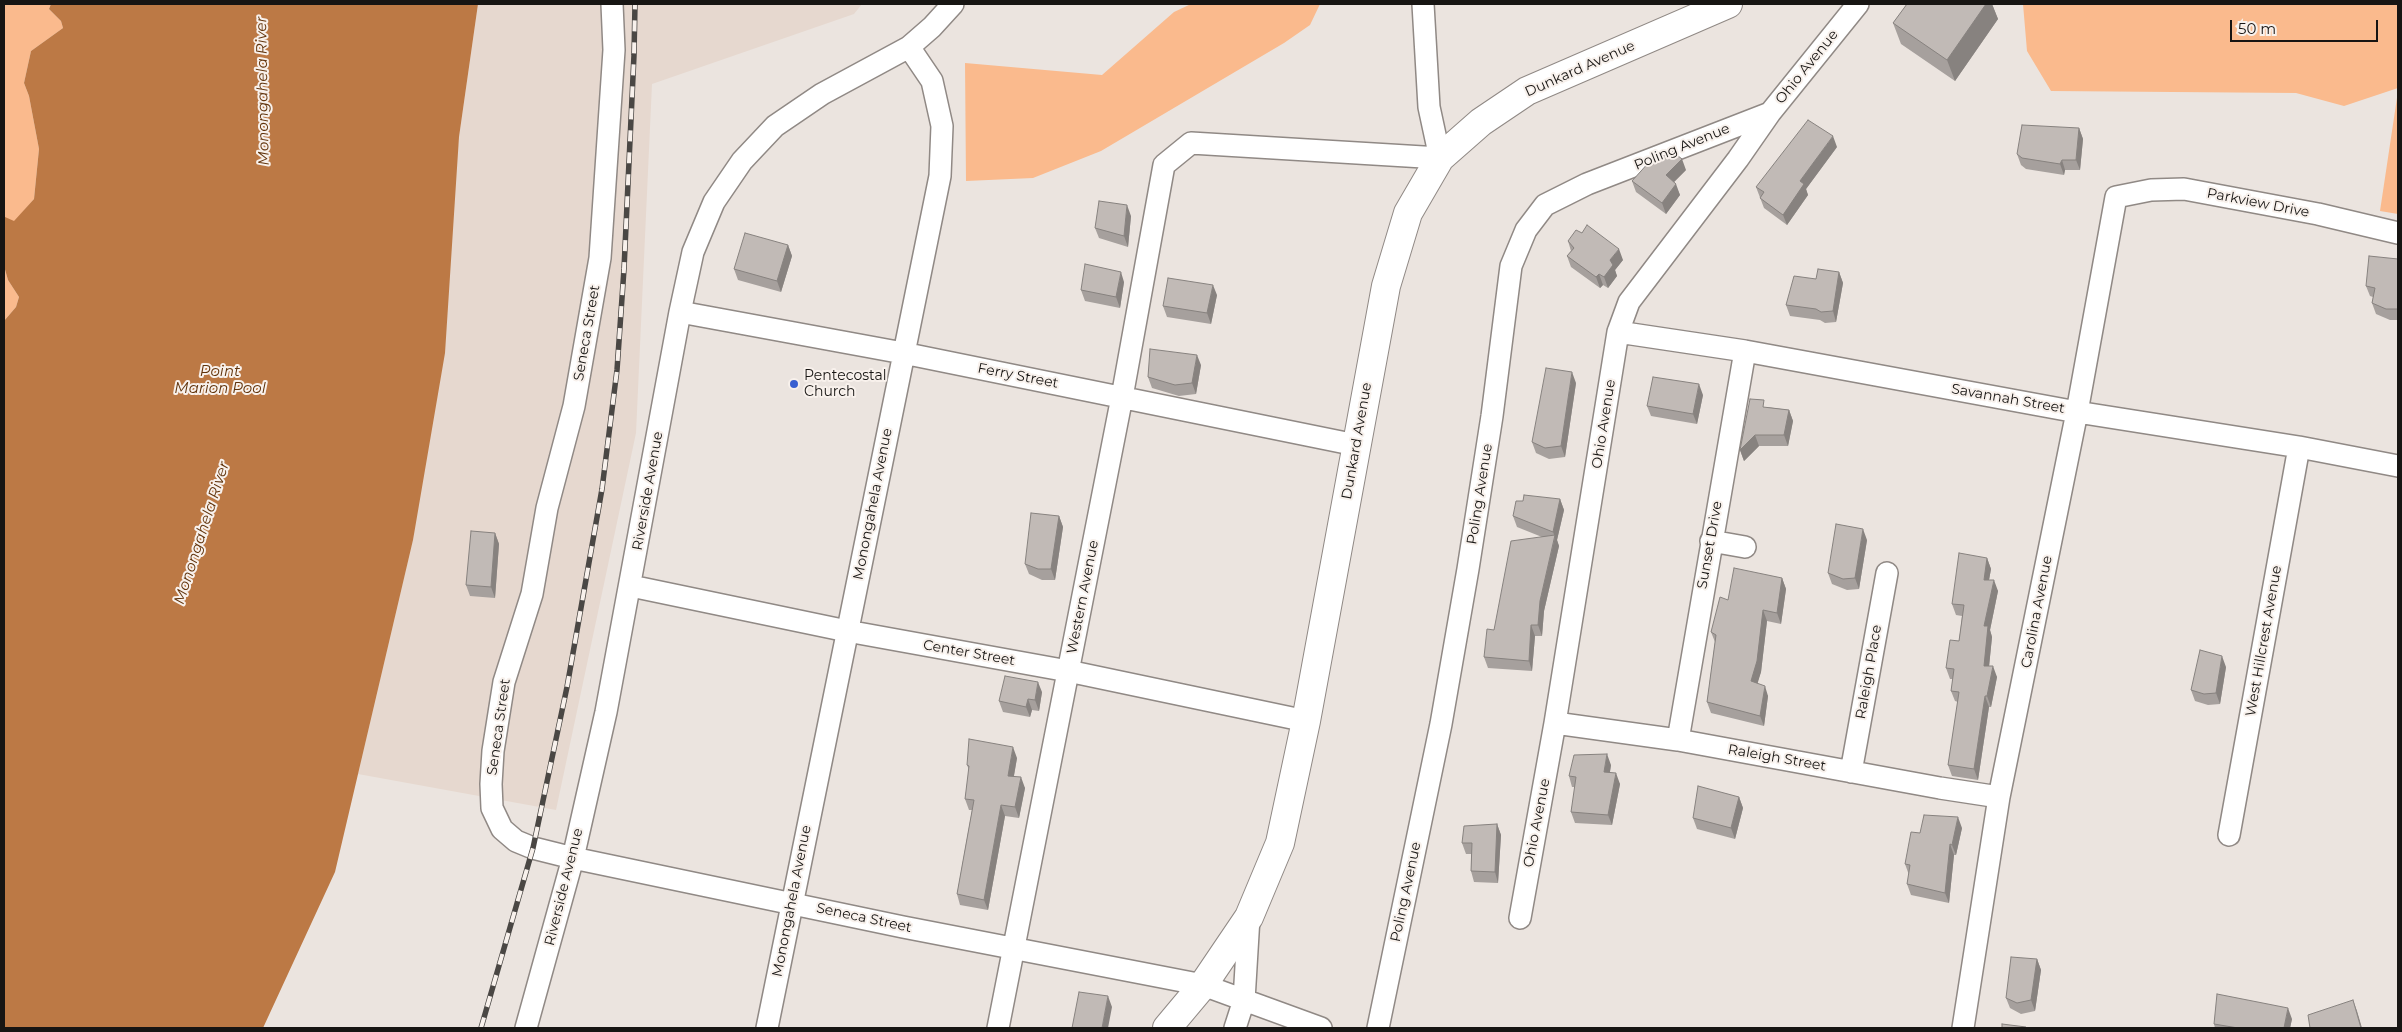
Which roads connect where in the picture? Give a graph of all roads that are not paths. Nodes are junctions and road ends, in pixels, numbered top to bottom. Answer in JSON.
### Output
{"nodes":[{"id":1,"x":612,"y":4,"type":"edge"},
{"id":2,"x":953,"y":4,"type":"edge"},
{"id":3,"x":1423,"y":4,"type":"edge"},
{"id":4,"x":1728,"y":4,"type":"edge"},
{"id":5,"x":1858,"y":4,"type":"edge"},
{"id":6,"x":909,"y":47,"type":"junction"},
{"id":7,"x":1770,"y":113,"type":"junction"},
{"id":8,"x":1440,"y":158,"type":"junction"},
{"id":9,"x":2116,"y":197,"type":"joint"},
{"id":10,"x":2398,"y":233,"type":"edge"},
{"id":11,"x":680,"y":312,"type":"junction"},
{"id":12,"x":1618,"y":332,"type":"junction"},
{"id":13,"x":1745,"y":351,"type":"junction"},
{"id":14,"x":903,"y":353,"type":"junction"},
{"id":15,"x":1122,"y":397,"type":"junction"},
{"id":16,"x":2077,"y":412,"type":"junction"},
{"id":17,"x":1356,"y":445,"type":"junction"},
{"id":18,"x":2299,"y":447,"type":"junction"},
{"id":19,"x":2398,"y":466,"type":"edge"},
{"id":20,"x":1711,"y":541,"type":"junction"},
{"id":21,"x":1745,"y":547,"type":"dead end"},
{"id":22,"x":1887,"y":573,"type":"dead end"},
{"id":23,"x":631,"y":586,"type":"junction"},
{"id":24,"x":847,"y":631,"type":"junction"},
{"id":25,"x":1068,"y":671,"type":"junction"},
{"id":26,"x":1306,"y":721,"type":"junction"},
{"id":27,"x":1555,"y":723,"type":"junction"},
{"id":28,"x":1678,"y":740,"type":"junction"},
{"id":29,"x":1851,"y":772,"type":"junction"},
{"id":30,"x":1999,"y":797,"type":"junction"},
{"id":31,"x":2229,"y":835,"type":"dead end"},
{"id":32,"x":573,"y":858,"type":"junction"},
{"id":33,"x":792,"y":903,"type":"junction"},
{"id":34,"x":1249,"y":917,"type":"junction"},
{"id":35,"x":1520,"y":918,"type":"dead end"},
{"id":36,"x":1013,"y":948,"type":"junction"},
{"id":37,"x":1203,"y":984,"type":"junction"},
{"id":38,"x":1244,"y":1000,"type":"junction"},
{"id":39,"x":526,"y":1028,"type":"edge"},
{"id":40,"x":767,"y":1028,"type":"edge"},
{"id":41,"x":998,"y":1028,"type":"edge"},
{"id":42,"x":1167,"y":1028,"type":"edge"},
{"id":43,"x":1235,"y":1028,"type":"edge"},
{"id":44,"x":1321,"y":1028,"type":"edge"},
{"id":45,"x":1378,"y":1028,"type":"edge"},
{"id":46,"x":1963,"y":1028,"type":"edge"}],
"edges":[{"from":1,"to":32,"type":"street","name":"Seneca Street"},
{"from":2,"to":6,"type":"street"},
{"from":3,"to":8,"type":"street"},
{"from":4,"to":8,"type":"main road","name":"Dunkard Avenue"},
{"from":5,"to":7,"type":"street","name":"Ohio Avenue"},
{"from":6,"to":11,"type":"street","name":"Riverside Avenue"},
{"from":6,"to":14,"type":"street","name":"Monongahela Avenue"},
{"from":7,"to":12,"type":"street","name":"Ohio Avenue"},
{"from":7,"to":45,"type":"street","name":"Poling Avenue"},
{"from":8,"to":15,"type":"street","name":"Western Avenue"},
{"from":8,"to":17,"type":"main road","name":"Dunkard Avenue"},
{"from":9,"to":10,"type":"street","name":"Parkview Drive"},
{"from":9,"to":16,"type":"street","name":"Carolina Avenue"},
{"from":11,"to":14,"type":"street","name":"Ferry Street"},
{"from":11,"to":23,"type":"street","name":"Riverside Avenue"},
{"from":12,"to":13,"type":"street","name":"Savannah Street"},
{"from":12,"to":27,"type":"street","name":"Ohio Avenue"},
{"from":13,"to":16,"type":"street","name":"Savannah Street"},
{"from":13,"to":20,"type":"street","name":"Sunset Drive"},
{"from":14,"to":15,"type":"street","name":"Ferry Street"},
{"from":14,"to":24,"type":"street","name":"Monongahela Avenue"},
{"from":15,"to":17,"type":"street","name":"Ferry Street"},
{"from":15,"to":25,"type":"street","name":"Western Avenue"},
{"from":16,"to":18,"type":"street","name":"Savannah Street"},
{"from":16,"to":30,"type":"street","name":"Carolina Avenue"},
{"from":17,"to":26,"type":"main road","name":"Dunkard Avenue"},
{"from":18,"to":19,"type":"street","name":"Savannah Street"},
{"from":18,"to":31,"type":"street","name":"West Hillcrest Avenue"},
{"from":20,"to":21,"type":"street"},
{"from":20,"to":28,"type":"street","name":"Sunset Drive"},
{"from":22,"to":29,"type":"street","name":"Raleigh Place"},
{"from":23,"to":24,"type":"street","name":"Center Street"},
{"from":23,"to":32,"type":"street","name":"Riverside Avenue"},
{"from":24,"to":25,"type":"street","name":"Center Street"},
{"from":24,"to":33,"type":"street","name":"Monongahela Avenue"},
{"from":25,"to":26,"type":"street","name":"Center Street"},
{"from":25,"to":36,"type":"street","name":"Western Avenue"},
{"from":26,"to":34,"type":"main road","name":"Dunkard Avenue"},
{"from":27,"to":28,"type":"street","name":"Raleigh Street"},
{"from":27,"to":35,"type":"street","name":"Ohio Avenue"},
{"from":28,"to":29,"type":"street","name":"Raleigh Street"},
{"from":29,"to":30,"type":"street","name":"Raleigh Street"},
{"from":30,"to":46,"type":"street","name":"Carolina Avenue"},
{"from":32,"to":33,"type":"street","name":"Seneca Street"},
{"from":32,"to":39,"type":"street","name":"Riverside Avenue"},
{"from":33,"to":36,"type":"street","name":"Seneca Street"},
{"from":33,"to":40,"type":"street","name":"Monongahela Avenue"},
{"from":34,"to":37,"type":"main road","name":"Dunkard Avenue"},
{"from":34,"to":38,"type":"street"},
{"from":36,"to":37,"type":"street","name":"Seneca Street"},
{"from":36,"to":41,"type":"street","name":"Western Avenue"},
{"from":37,"to":38,"type":"street","name":"Seneca Street"},
{"from":37,"to":42,"type":"main road","name":"Dunkard Avenue"},
{"from":38,"to":43,"type":"street"},
{"from":38,"to":44,"type":"street","name":"Seneca Street"}]}
